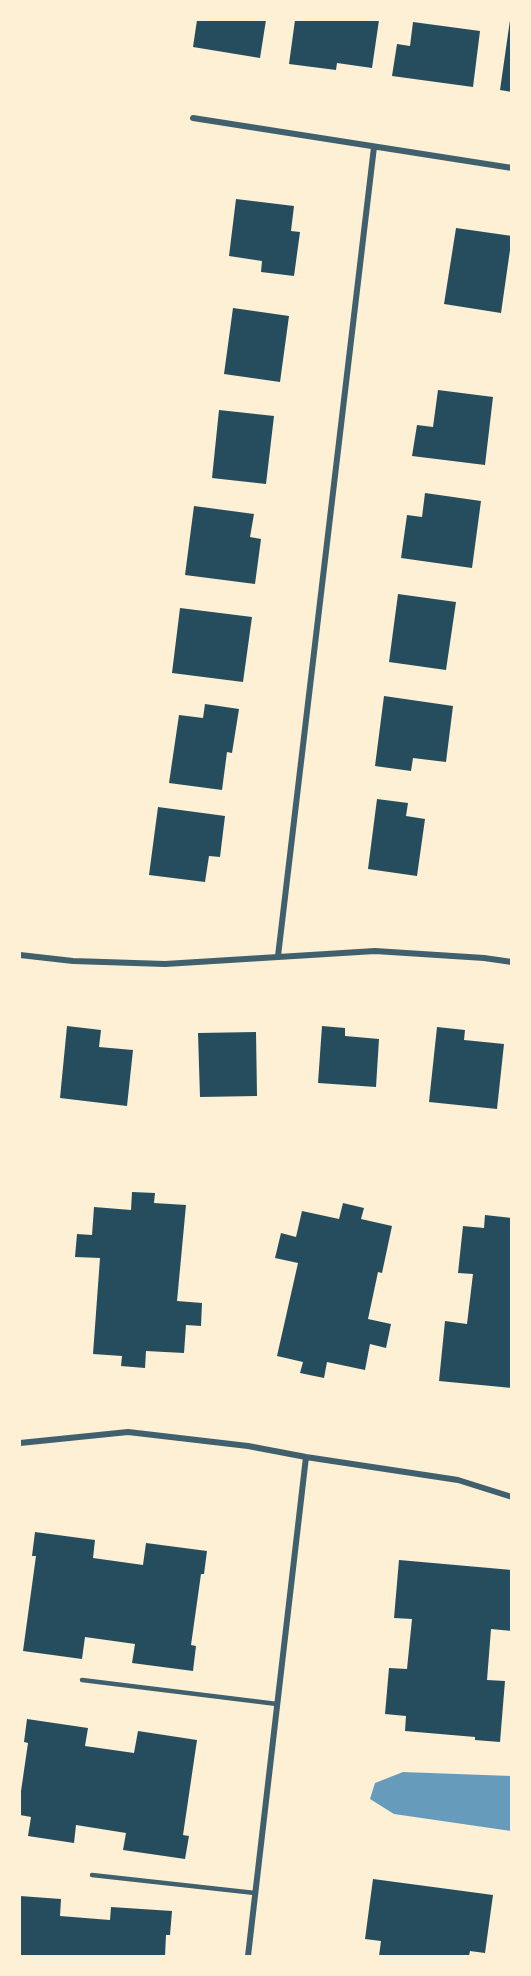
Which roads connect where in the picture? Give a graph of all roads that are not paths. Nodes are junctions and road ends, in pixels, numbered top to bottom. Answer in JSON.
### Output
{"nodes":[{"id":1,"x":193,"y":118,"type":"dead end"},
{"id":2,"x":374,"y":147,"type":"junction"},
{"id":3,"x":512,"y":168,"type":"edge"},
{"id":4,"x":20,"y":955,"type":"edge"},
{"id":5,"x":278,"y":956,"type":"junction"},
{"id":6,"x":512,"y":963,"type":"edge"},
{"id":7,"x":20,"y":1443,"type":"edge"},
{"id":8,"x":306,"y":1457,"type":"junction"},
{"id":9,"x":512,"y":1497,"type":"edge"},
{"id":10,"x":82,"y":1680,"type":"dead end"},
{"id":11,"x":277,"y":1704,"type":"junction"},
{"id":12,"x":92,"y":1875,"type":"dead end"},
{"id":13,"x":255,"y":1893,"type":"junction"},
{"id":14,"x":248,"y":1956,"type":"edge"}],
"edges":[{"from":1,"to":2,"type":"street"},
{"from":2,"to":3,"type":"street"},
{"from":2,"to":5,"type":"street"},
{"from":4,"to":5,"type":"street"},
{"from":5,"to":6,"type":"street"},
{"from":7,"to":8,"type":"street"},
{"from":8,"to":9,"type":"street"},
{"from":8,"to":11,"type":"street"},
{"from":10,"to":11,"type":"lane"},
{"from":11,"to":13,"type":"street"},
{"from":12,"to":13,"type":"lane"},
{"from":13,"to":14,"type":"street"}]}
